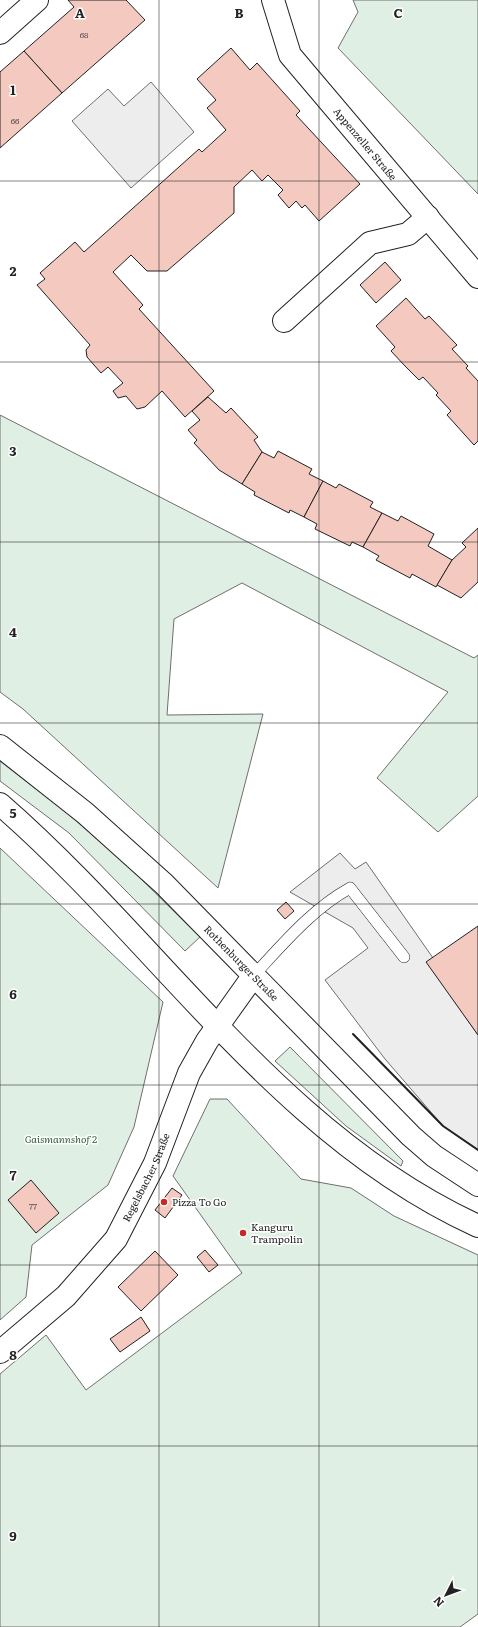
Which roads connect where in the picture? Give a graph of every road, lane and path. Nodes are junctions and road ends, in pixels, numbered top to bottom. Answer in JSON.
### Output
{"nodes":[{"id":1,"x":37,"y":0,"type":"edge"},
{"id":2,"x":273,"y":0,"type":"edge"},
{"id":3,"x":0,"y":33,"type":"edge"},
{"id":4,"x":428,"y":217,"type":"junction"},
{"id":5,"x":478,"y":277,"type":"edge"},
{"id":6,"x":284,"y":320,"type":"dead end"},
{"id":7,"x":0,"y":746,"type":"edge"},
{"id":8,"x":0,"y":804,"type":"edge"},
{"id":9,"x":404,"y":957,"type":"dead end"},
{"id":10,"x":254,"y":976,"type":"junction"},
{"id":11,"x":218,"y":1025,"type":"junction"},
{"id":12,"x":478,"y":1185,"type":"edge"},
{"id":13,"x":478,"y":1226,"type":"edge"},
{"id":14,"x":0,"y":1352,"type":"edge"}],
"edges":[{"from":1,"to":3,"type":"main road"},
{"from":2,"to":4,"type":"main road","name":"Appenzeller Straße"},
{"from":4,"to":5,"type":"main road","name":"Appenzeller Straße"},
{"from":4,"to":6,"type":"main road"},
{"from":7,"to":10,"type":"main road","name":"Rothenburger Straße"},
{"from":8,"to":11,"type":"main road"},
{"from":9,"to":10,"type":"lane"},
{"from":10,"to":11,"type":"main road","name":"Regelsbacher Straße"},
{"from":10,"to":12,"type":"main road","name":"Rothenburger Straße"},
{"from":11,"to":13,"type":"main road"},
{"from":11,"to":14,"type":"main road","name":"Regelsbacher Straße"}]}
